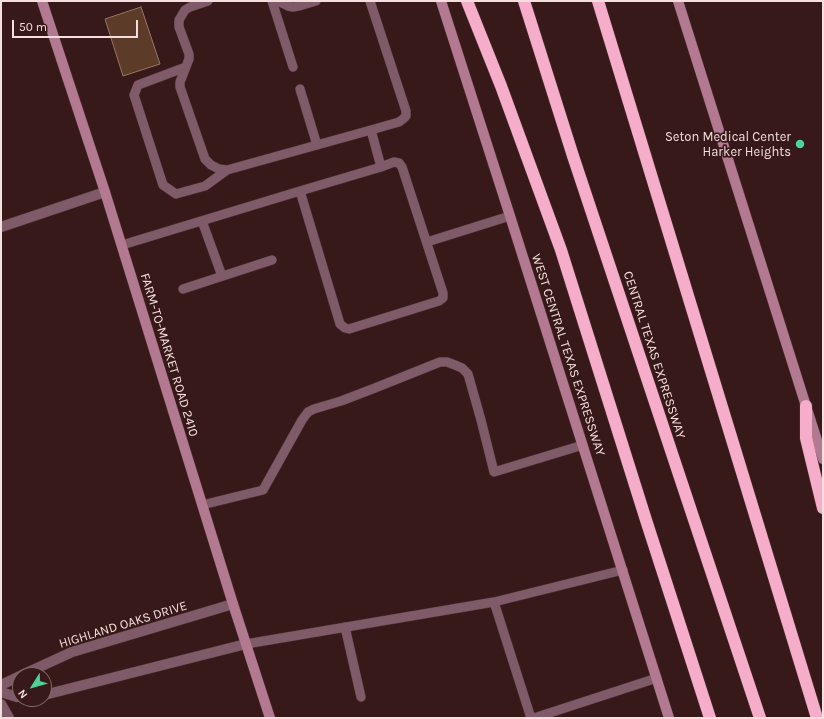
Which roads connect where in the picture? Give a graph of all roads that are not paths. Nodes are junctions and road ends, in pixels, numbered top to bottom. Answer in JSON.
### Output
{"nodes":[{"id":1,"x":42,"y":1,"type":"edge"},
{"id":2,"x":208,"y":1,"type":"edge"},
{"id":3,"x":272,"y":1,"type":"edge"},
{"id":4,"x":278,"y":1,"type":"edge"},
{"id":5,"x":316,"y":1,"type":"edge"},
{"id":6,"x":370,"y":1,"type":"edge"},
{"id":7,"x":441,"y":1,"type":"edge"},
{"id":8,"x":467,"y":1,"type":"edge"},
{"id":9,"x":524,"y":1,"type":"edge"},
{"id":10,"x":598,"y":1,"type":"edge"},
{"id":11,"x":678,"y":1,"type":"edge"},
{"id":12,"x":186,"y":67,"type":"junction"},
{"id":13,"x":293,"y":67,"type":"dead end"},
{"id":14,"x":300,"y":89,"type":"dead end"},
{"id":15,"x":371,"y":130,"type":"junction"},
{"id":16,"x":317,"y":145,"type":"junction"},
{"id":17,"x":381,"y":167,"type":"junction"},
{"id":18,"x":227,"y":170,"type":"junction"},
{"id":19,"x":300,"y":191,"type":"junction"},
{"id":20,"x":105,"y":192,"type":"junction"},
{"id":21,"x":510,"y":216,"type":"junction"},
{"id":22,"x":202,"y":221,"type":"junction"},
{"id":23,"x":1,"y":228,"type":"edge"},
{"id":24,"x":427,"y":242,"type":"junction"},
{"id":25,"x":122,"y":245,"type":"junction"},
{"id":26,"x":272,"y":260,"type":"dead end"},
{"id":27,"x":222,"y":276,"type":"junction"},
{"id":28,"x":183,"y":289,"type":"dead end"},
{"id":29,"x":806,"y":406,"type":"junction"},
{"id":30,"x":583,"y":445,"type":"junction"},
{"id":31,"x":823,"y":459,"type":"edge"},
{"id":32,"x":202,"y":505,"type":"junction"},
{"id":33,"x":823,"y":508,"type":"edge"},
{"id":34,"x":623,"y":570,"type":"junction"},
{"id":35,"x":494,"y":602,"type":"junction"},
{"id":36,"x":233,"y":604,"type":"junction"},
{"id":37,"x":345,"y":627,"type":"junction"},
{"id":38,"x":246,"y":644,"type":"junction"},
{"id":39,"x":40,"y":667,"type":"edge"},
{"id":40,"x":657,"y":678,"type":"junction"},
{"id":41,"x":12,"y":680,"type":"edge"},
{"id":42,"x":1,"y":685,"type":"edge"},
{"id":43,"x":1,"y":692,"type":"edge"},
{"id":44,"x":52,"y":693,"type":"edge"},
{"id":45,"x":12,"y":695,"type":"edge"},
{"id":46,"x":361,"y":697,"type":"dead end"},
{"id":47,"x":1,"y":704,"type":"edge"},
{"id":48,"x":9,"y":718,"type":"edge"},
{"id":49,"x":270,"y":718,"type":"edge"},
{"id":50,"x":531,"y":718,"type":"edge"},
{"id":51,"x":534,"y":718,"type":"edge"},
{"id":52,"x":670,"y":718,"type":"edge"},
{"id":53,"x":710,"y":718,"type":"edge"},
{"id":54,"x":760,"y":718,"type":"edge"},
{"id":55,"x":817,"y":718,"type":"edge"}],
"edges":[{"from":1,"to":20,"type":"main road","name":"FARM-TO-MARKET ROAD 2410"},
{"from":2,"to":12,"type":"lane"},
{"from":3,"to":13,"type":"lane"},
{"from":4,"to":5,"type":"lane"},
{"from":6,"to":15,"type":"lane"},
{"from":7,"to":21,"type":"main road","name":"WEST CENTRAL TEXAS EXPRESSWAY"},
{"from":8,"to":53,"type":"highway"},
{"from":9,"to":54,"type":"highway","name":"CENTRAL TEXAS EXPRESSWAY"},
{"from":10,"to":55,"type":"highway"},
{"from":11,"to":29,"type":"main road"},
{"from":12,"to":18,"type":"lane"},
{"from":12,"to":18,"type":"lane"},
{"from":14,"to":16,"type":"lane"},
{"from":15,"to":16,"type":"lane"},
{"from":15,"to":17,"type":"lane"},
{"from":16,"to":18,"type":"lane"},
{"from":17,"to":19,"type":"lane"},
{"from":17,"to":24,"type":"lane"},
{"from":19,"to":22,"type":"lane"},
{"from":19,"to":24,"type":"lane"},
{"from":20,"to":23,"type":"street"},
{"from":20,"to":25,"type":"main road","name":"FARM-TO-MARKET ROAD 2410"},
{"from":21,"to":24,"type":"lane"},
{"from":21,"to":30,"type":"main road","name":"WEST CENTRAL TEXAS EXPRESSWAY"},
{"from":22,"to":25,"type":"lane"},
{"from":22,"to":27,"type":"lane"},
{"from":25,"to":32,"type":"main road","name":"FARM-TO-MARKET ROAD 2410"},
{"from":26,"to":27,"type":"lane"},
{"from":27,"to":28,"type":"lane"},
{"from":29,"to":31,"type":"main road"},
{"from":29,"to":33,"type":"highway"},
{"from":30,"to":32,"type":"lane"},
{"from":30,"to":34,"type":"main road","name":"WEST CENTRAL TEXAS EXPRESSWAY"},
{"from":32,"to":36,"type":"main road","name":"FARM-TO-MARKET ROAD 2410"},
{"from":34,"to":35,"type":"lane"},
{"from":34,"to":40,"type":"main road","name":"WEST CENTRAL TEXAS EXPRESSWAY"},
{"from":35,"to":37,"type":"lane"},
{"from":35,"to":50,"type":"lane"},
{"from":36,"to":38,"type":"main road","name":"FARM-TO-MARKET ROAD 2410"},
{"from":36,"to":39,"type":"street","name":"HIGHLAND OAKS DRIVE"},
{"from":37,"to":38,"type":"lane"},
{"from":37,"to":46,"type":"lane"},
{"from":38,"to":44,"type":"street"},
{"from":38,"to":49,"type":"main road","name":"FARM-TO-MARKET ROAD 2410"},
{"from":40,"to":51,"type":"lane"},
{"from":40,"to":52,"type":"main road","name":"WEST CENTRAL TEXAS EXPRESSWAY"},
{"from":41,"to":42,"type":"street","name":"HIGHLAND OAKS DRIVE"},
{"from":43,"to":45,"type":"street"},
{"from":47,"to":48,"type":"street"}]}
